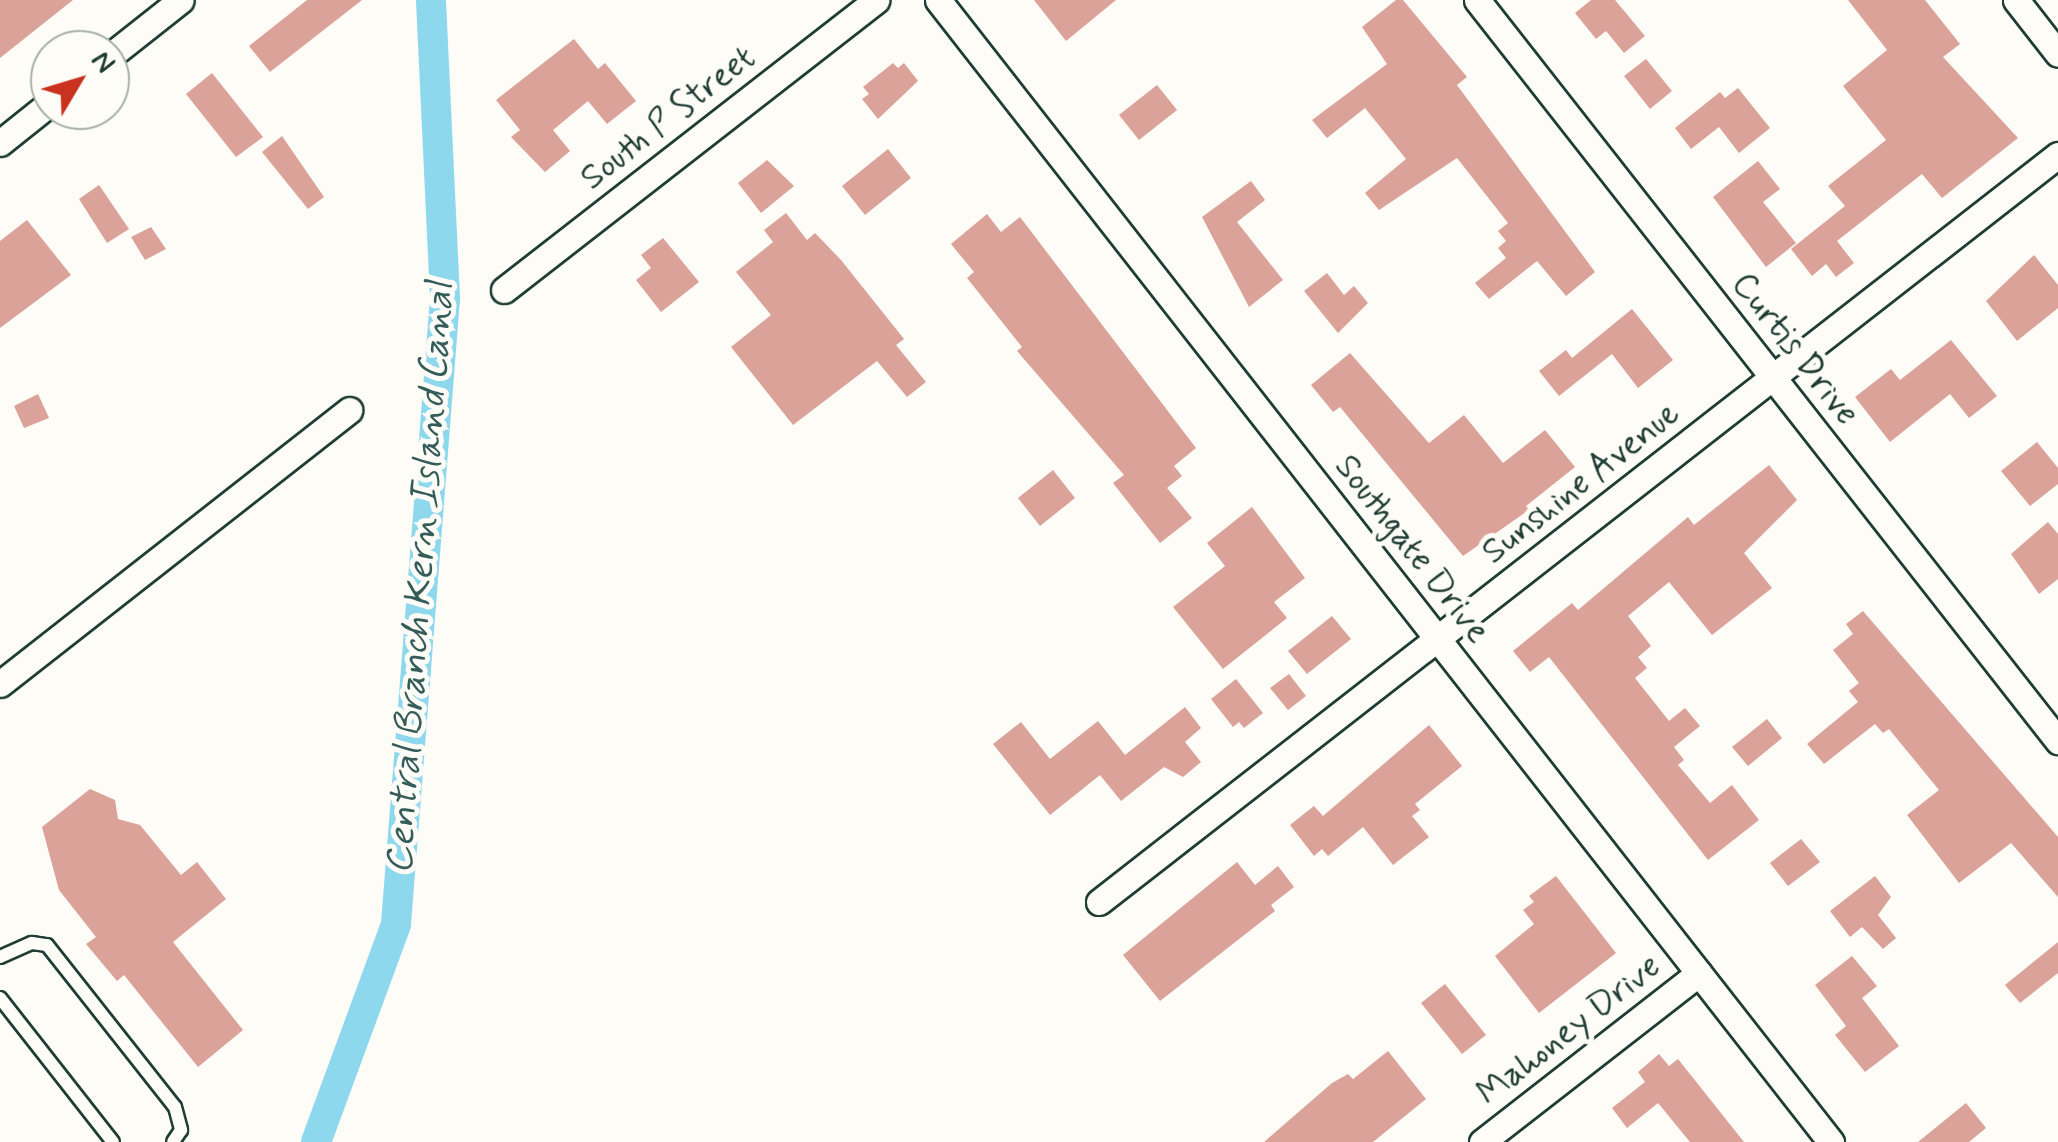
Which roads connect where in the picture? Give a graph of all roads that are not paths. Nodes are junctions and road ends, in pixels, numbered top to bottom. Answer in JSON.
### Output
{"nodes":[{"id":1,"x":181,"y":0,"type":"edge"},
{"id":2,"x":876,"y":0,"type":"edge"},
{"id":3,"x":938,"y":0,"type":"edge"},
{"id":4,"x":1477,"y":0,"type":"edge"},
{"id":5,"x":2016,"y":0,"type":"edge"},
{"id":6,"x":130,"y":40,"type":"edge"},
{"id":7,"x":2058,"y":54,"type":"edge"},
{"id":8,"x":30,"y":119,"type":"edge"},
{"id":9,"x":0,"y":143,"type":"edge"},
{"id":10,"x":2058,"y":155,"type":"edge"},
{"id":11,"x":504,"y":290,"type":"dead end"},
{"id":12,"x":1773,"y":378,"type":"junction"},
{"id":13,"x":350,"y":410,"type":"dead end"},
{"id":14,"x":1438,"y":639,"type":"junction"},
{"id":15,"x":0,"y":684,"type":"edge"},
{"id":16,"x":2058,"y":741,"type":"edge"},
{"id":17,"x":1099,"y":902,"type":"dead end"},
{"id":18,"x":0,"y":957,"type":"edge"},
{"id":19,"x":1699,"y":973,"type":"junction"},
{"id":20,"x":0,"y":998,"type":"edge"},
{"id":21,"x":113,"y":1142,"type":"edge"},
{"id":22,"x":174,"y":1142,"type":"edge"},
{"id":23,"x":1482,"y":1142,"type":"edge"},
{"id":24,"x":1831,"y":1142,"type":"edge"}],
"edges":[{"from":1,"to":6,"type":"street"},
{"from":2,"to":11,"type":"street","name":"South P Street"},
{"from":3,"to":14,"type":"street","name":"Southgate Drive"},
{"from":4,"to":12,"type":"street","name":"Curtis Drive"},
{"from":5,"to":7,"type":"street"},
{"from":8,"to":9,"type":"street"},
{"from":10,"to":12,"type":"street","name":"Sunshine Avenue"},
{"from":12,"to":14,"type":"street","name":"Sunshine Avenue"},
{"from":12,"to":16,"type":"street","name":"Curtis Drive"},
{"from":13,"to":15,"type":"street"},
{"from":14,"to":17,"type":"street","name":"Sunshine Avenue"},
{"from":14,"to":19,"type":"street","name":"Southgate Drive"},
{"from":18,"to":22,"type":"lane"},
{"from":19,"to":23,"type":"street","name":"Mahoney Drive"},
{"from":19,"to":24,"type":"street","name":"Southgate Drive"},
{"from":20,"to":21,"type":"lane"}]}
